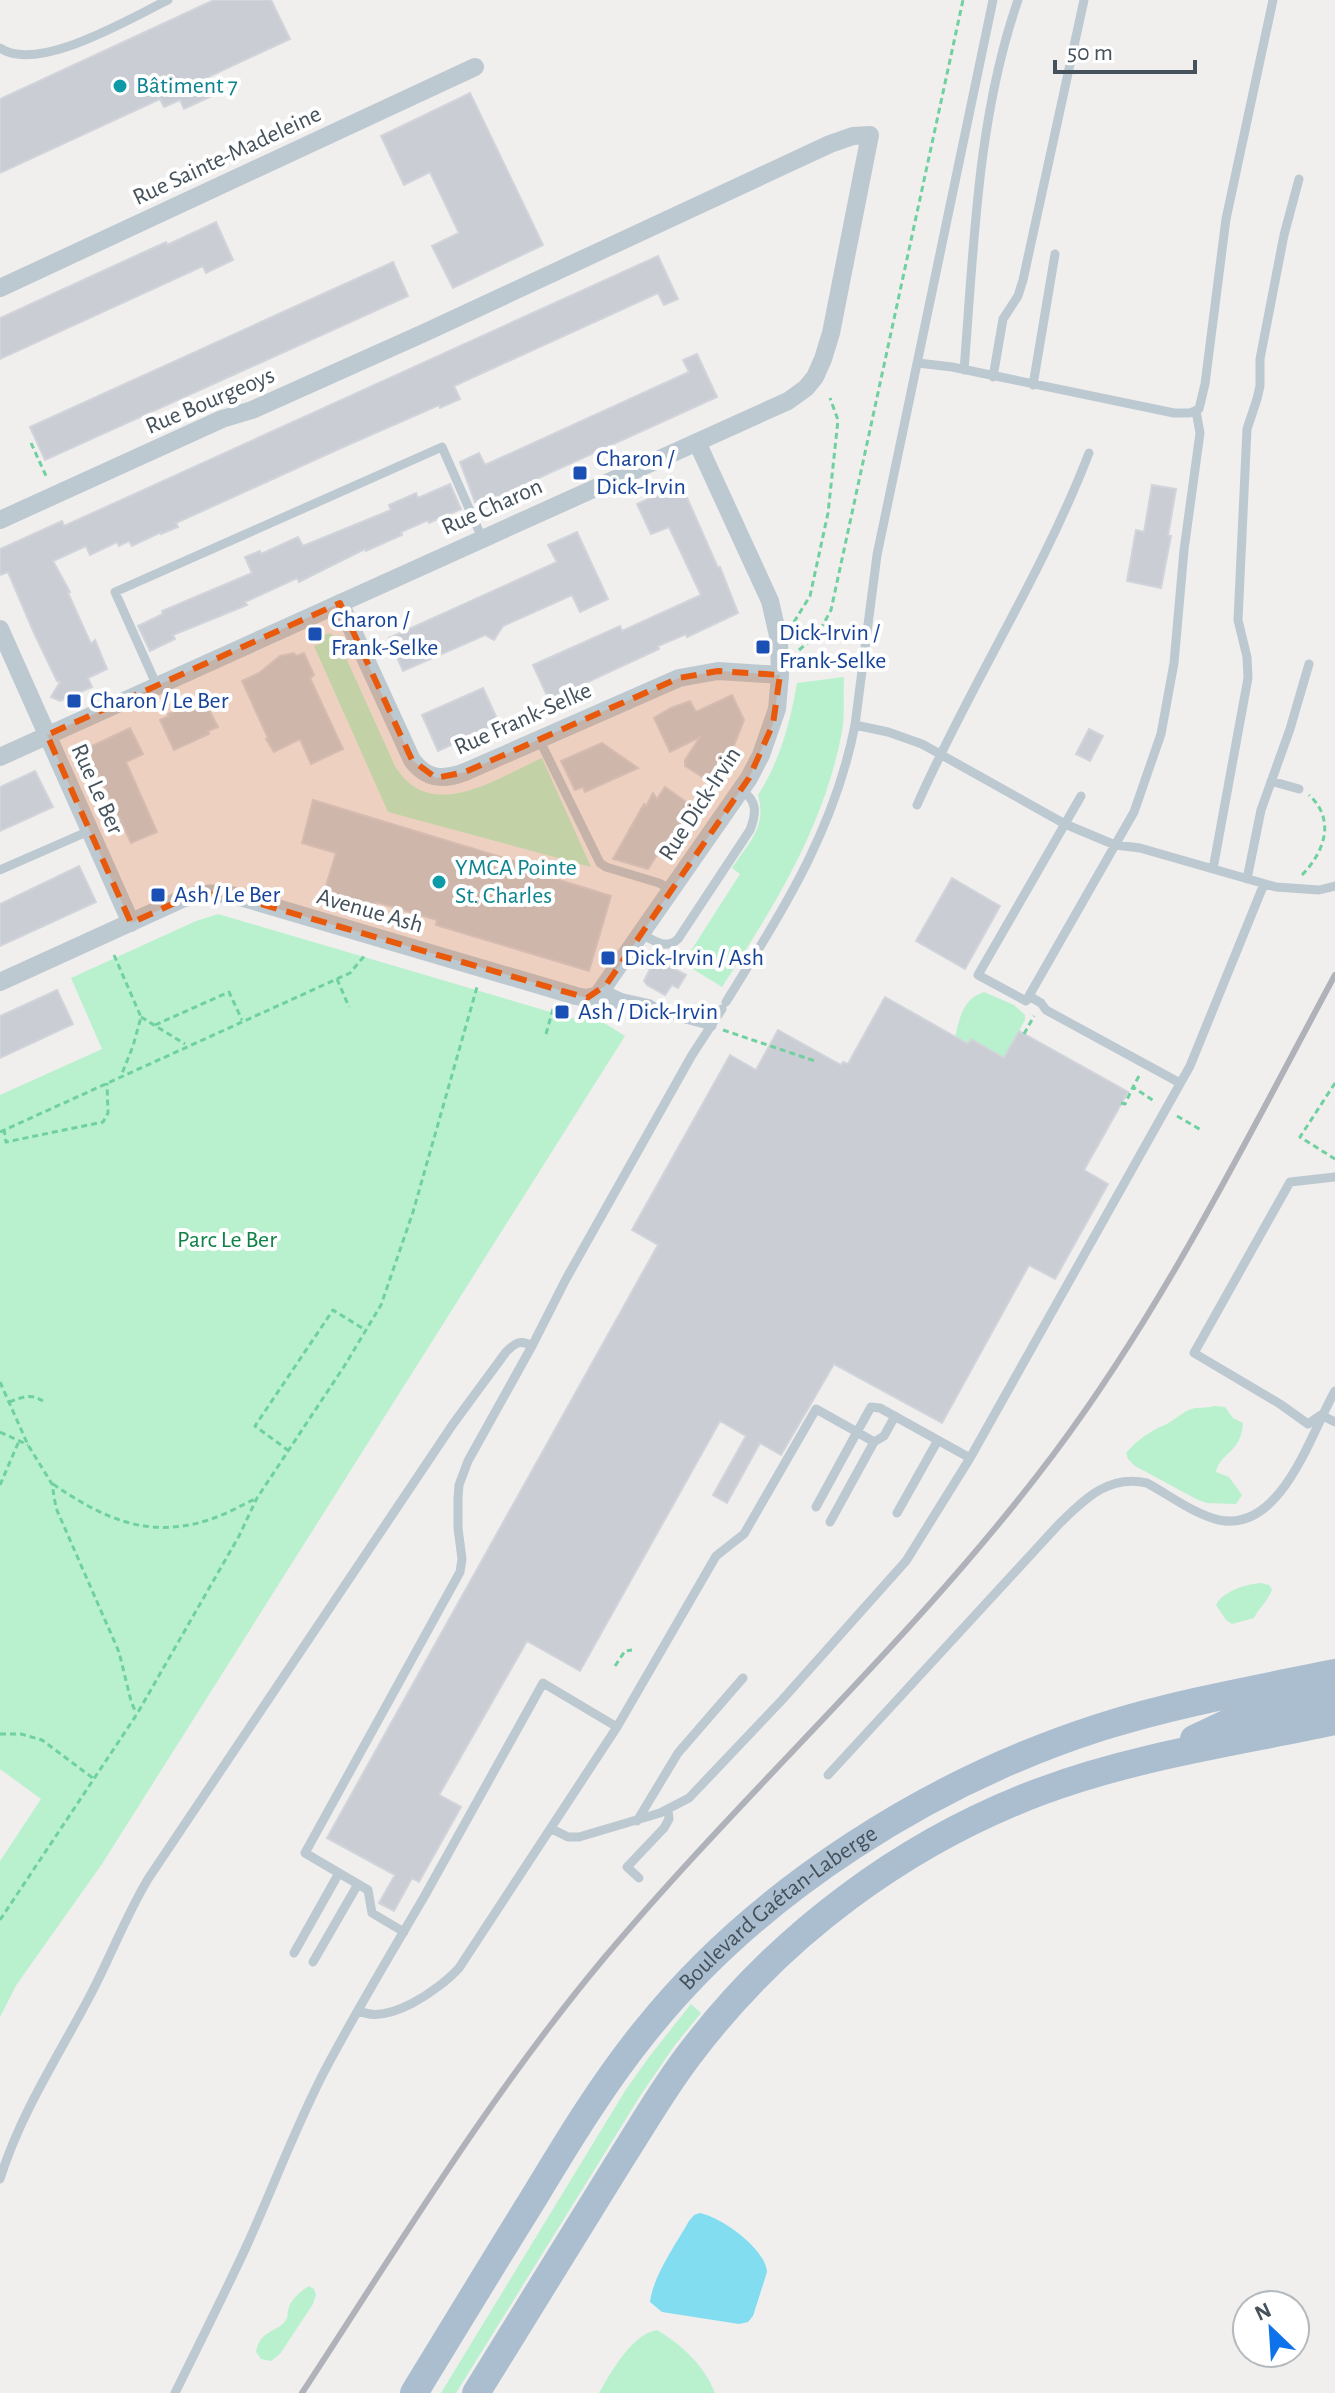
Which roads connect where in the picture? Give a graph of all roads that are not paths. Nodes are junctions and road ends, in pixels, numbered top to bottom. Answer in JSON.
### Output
{"nodes":[{"id":1,"x":168,"y":0,"type":"edge"},
{"id":2,"x":993,"y":0,"type":"edge"},
{"id":3,"x":1018,"y":0,"type":"edge"},
{"id":4,"x":1084,"y":0,"type":"edge"},
{"id":5,"x":1273,"y":0,"type":"edge"},
{"id":6,"x":0,"y":48,"type":"edge"},
{"id":7,"x":475,"y":67,"type":"dead end"},
{"id":8,"x":870,"y":135,"type":"joint"},
{"id":9,"x":1299,"y":179,"type":"dead end"},
{"id":10,"x":1055,"y":254,"type":"dead end"},
{"id":11,"x":0,"y":288,"type":"edge"},
{"id":12,"x":918,"y":363,"type":"junction"},
{"id":13,"x":964,"y":370,"type":"junction"},
{"id":14,"x":993,"y":377,"type":"junction"},
{"id":15,"x":1033,"y":385,"type":"junction"},
{"id":16,"x":1196,"y":411,"type":"junction"},
{"id":17,"x":697,"y":442,"type":"junction"},
{"id":18,"x":1089,"y":453,"type":"dead end"},
{"id":19,"x":0,"y":520,"type":"edge"},
{"id":20,"x":482,"y":538,"type":"junction"},
{"id":21,"x":340,"y":603,"type":"junction"},
{"id":22,"x":0,"y":629,"type":"edge"},
{"id":23,"x":1309,"y":664,"type":"dead end"},
{"id":24,"x":780,"y":675,"type":"junction"},
{"id":25,"x":157,"y":686,"type":"junction"},
{"id":26,"x":855,"y":725,"type":"junction"},
{"id":27,"x":47,"y":735,"type":"junction"},
{"id":28,"x":539,"y":739,"type":"junction"},
{"id":29,"x":940,"y":754,"type":"junction"},
{"id":30,"x":0,"y":757,"type":"edge"},
{"id":31,"x":1271,"y":781,"type":"junction"},
{"id":32,"x":741,"y":789,"type":"junction"},
{"id":33,"x":1299,"y":789,"type":"road end"},
{"id":34,"x":1081,"y":796,"type":"dead end"},
{"id":35,"x":917,"y":805,"type":"dead end"},
{"id":36,"x":1065,"y":824,"type":"junction"},
{"id":37,"x":89,"y":831,"type":"junction"},
{"id":38,"x":1115,"y":845,"type":"junction"},
{"id":39,"x":1213,"y":869,"type":"junction"},
{"id":40,"x":0,"y":870,"type":"edge"},
{"id":41,"x":1247,"y":879,"type":"junction"},
{"id":42,"x":1264,"y":884,"type":"junction"},
{"id":43,"x":1335,"y":886,"type":"edge"},
{"id":44,"x":672,"y":890,"type":"junction"},
{"id":45,"x":131,"y":923,"type":"junction"},
{"id":46,"x":642,"y":934,"type":"junction"},
{"id":47,"x":0,"y":982,"type":"edge"},
{"id":48,"x":601,"y":992,"type":"junction"},
{"id":49,"x":1029,"y":996,"type":"junction"},
{"id":50,"x":712,"y":1026,"type":"junction"},
{"id":51,"x":1180,"y":1083,"type":"junction"},
{"id":52,"x":1335,"y":1177,"type":"edge"},
{"id":53,"x":532,"y":1346,"type":"junction"},
{"id":54,"x":1335,"y":1391,"type":"edge"},
{"id":55,"x":1321,"y":1415,"type":"junction"},
{"id":56,"x":895,"y":1416,"type":"junction"},
{"id":57,"x":1335,"y":1422,"type":"edge"},
{"id":58,"x":857,"y":1432,"type":"junction"},
{"id":59,"x":938,"y":1440,"type":"junction"},
{"id":60,"x":874,"y":1442,"type":"junction"},
{"id":61,"x":970,"y":1458,"type":"junction"},
{"id":62,"x":816,"y":1507,"type":"dead end"},
{"id":63,"x":897,"y":1513,"type":"dead end"},
{"id":64,"x":830,"y":1522,"type":"dead end"},
{"id":65,"x":1335,"y":1673,"type":"edge"},
{"id":66,"x":743,"y":1678,"type":"dead end"},
{"id":67,"x":1335,"y":1696,"type":"edge"},
{"id":68,"x":1335,"y":1721,"type":"edge"},
{"id":69,"x":617,"y":1727,"type":"junction"},
{"id":70,"x":1138,"y":1761,"type":"junction"},
{"id":71,"x":828,"y":1775,"type":"dead end"},
{"id":72,"x":668,"y":1810,"type":"junction"},
{"id":73,"x":637,"y":1821,"type":"junction"},
{"id":74,"x":552,"y":1829,"type":"junction"},
{"id":75,"x":339,"y":1873,"type":"junction"},
{"id":76,"x":639,"y":1878,"type":"dead end"},
{"id":77,"x":358,"y":1884,"type":"junction"},
{"id":78,"x":404,"y":1932,"type":"junction"},
{"id":79,"x":294,"y":1953,"type":"dead end"},
{"id":80,"x":313,"y":1962,"type":"dead end"},
{"id":81,"x":358,"y":2010,"type":"junction"},
{"id":82,"x":0,"y":2179,"type":"edge"},
{"id":83,"x":175,"y":2393,"type":"edge"},
{"id":84,"x":414,"y":2393,"type":"edge"},
{"id":85,"x":476,"y":2393,"type":"edge"}],
"edges":[{"from":1,"to":6,"type":"lane"},
{"from":2,"to":12,"type":"lane"},
{"from":3,"to":13,"type":"lane"},
{"from":4,"to":14,"type":"lane"},
{"from":5,"to":16,"type":"lane"},
{"from":7,"to":11,"type":"street","name":"Rue Sainte-Madeleine"},
{"from":8,"to":17,"type":"street","name":"Rue Charon"},
{"from":8,"to":19,"type":"street","name":"Rue Bourgeoys"},
{"from":9,"to":39,"type":"lane"},
{"from":10,"to":15,"type":"lane"},
{"from":12,"to":13,"type":"lane"},
{"from":12,"to":26,"type":"lane"},
{"from":13,"to":14,"type":"lane"},
{"from":14,"to":15,"type":"lane"},
{"from":15,"to":16,"type":"lane"},
{"from":16,"to":38,"type":"lane"},
{"from":17,"to":20,"type":"street","name":"Rue Charon"},
{"from":17,"to":24,"type":"street","name":"Rue Dick-Irvin"},
{"from":18,"to":29,"type":"lane"},
{"from":20,"to":21,"type":"street","name":"Rue Charon"},
{"from":20,"to":25,"type":"lane"},
{"from":21,"to":25,"type":"street","name":"Rue Charon"},
{"from":21,"to":28,"type":"street","name":"Rue Frank-Selke"},
{"from":22,"to":27,"type":"street","name":"Rue Le Ber"},
{"from":23,"to":31,"type":"lane"},
{"from":24,"to":28,"type":"street","name":"Rue Frank-Selke"},
{"from":24,"to":32,"type":"street","name":"Rue Dick-Irvin"},
{"from":25,"to":27,"type":"street","name":"Rue Charon"},
{"from":26,"to":29,"type":"lane"},
{"from":26,"to":50,"type":"lane"},
{"from":27,"to":30,"type":"street","name":"Rue Charon"},
{"from":27,"to":37,"type":"street","name":"Rue Le Ber"},
{"from":28,"to":44,"type":"lane"},
{"from":29,"to":35,"type":"lane"},
{"from":29,"to":36,"type":"lane"},
{"from":31,"to":33,"type":"lane"},
{"from":31,"to":41,"type":"lane"},
{"from":32,"to":44,"type":"street","name":"Rue Dick-Irvin"},
{"from":32,"to":46,"type":"lane"},
{"from":34,"to":36,"type":"lane"},
{"from":36,"to":38,"type":"lane"},
{"from":36,"to":49,"type":"lane"},
{"from":37,"to":40,"type":"lane"},
{"from":37,"to":45,"type":"street","name":"Rue Le Ber"},
{"from":38,"to":39,"type":"lane"},
{"from":38,"to":49,"type":"lane"},
{"from":39,"to":41,"type":"lane"},
{"from":41,"to":42,"type":"lane"},
{"from":42,"to":43,"type":"lane"},
{"from":42,"to":51,"type":"lane"},
{"from":44,"to":46,"type":"street","name":"Rue Dick-Irvin"},
{"from":45,"to":47,"type":"street","name":"Avenue Ash"},
{"from":45,"to":48,"type":"street","name":"Avenue Ash"},
{"from":46,"to":48,"type":"street","name":"Rue Dick-Irvin"},
{"from":48,"to":50,"type":"lane"},
{"from":49,"to":51,"type":"lane"},
{"from":50,"to":53,"type":"lane"},
{"from":51,"to":61,"type":"lane"},
{"from":52,"to":55,"type":"lane"},
{"from":53,"to":75,"type":"lane"},
{"from":53,"to":82,"type":"lane"},
{"from":54,"to":55,"type":"lane"},
{"from":55,"to":57,"type":"lane"},
{"from":55,"to":71,"type":"lane"},
{"from":56,"to":58,"type":"lane"},
{"from":56,"to":59,"type":"lane"},
{"from":56,"to":60,"type":"lane"},
{"from":58,"to":60,"type":"lane"},
{"from":58,"to":62,"type":"lane"},
{"from":58,"to":69,"type":"lane"},
{"from":59,"to":61,"type":"lane"},
{"from":59,"to":63,"type":"lane"},
{"from":60,"to":64,"type":"lane"},
{"from":61,"to":72,"type":"lane"},
{"from":65,"to":84,"type":"main road","name":"Boulevard Gaétan-Laberge"},
{"from":66,"to":73,"type":"lane"},
{"from":67,"to":70,"type":"main road"},
{"from":68,"to":70,"type":"main road","name":"Boulevard Gaétan-Laberge"},
{"from":69,"to":74,"type":"lane"},
{"from":69,"to":78,"type":"lane"},
{"from":70,"to":85,"type":"main road","name":"Boulevard Gaétan-Laberge"},
{"from":72,"to":73,"type":"lane"},
{"from":72,"to":76,"type":"lane"},
{"from":73,"to":74,"type":"lane"},
{"from":74,"to":81,"type":"lane"},
{"from":75,"to":77,"type":"lane"},
{"from":75,"to":79,"type":"lane"},
{"from":77,"to":78,"type":"lane"},
{"from":77,"to":80,"type":"lane"},
{"from":78,"to":81,"type":"lane"},
{"from":81,"to":83,"type":"lane"}]}
